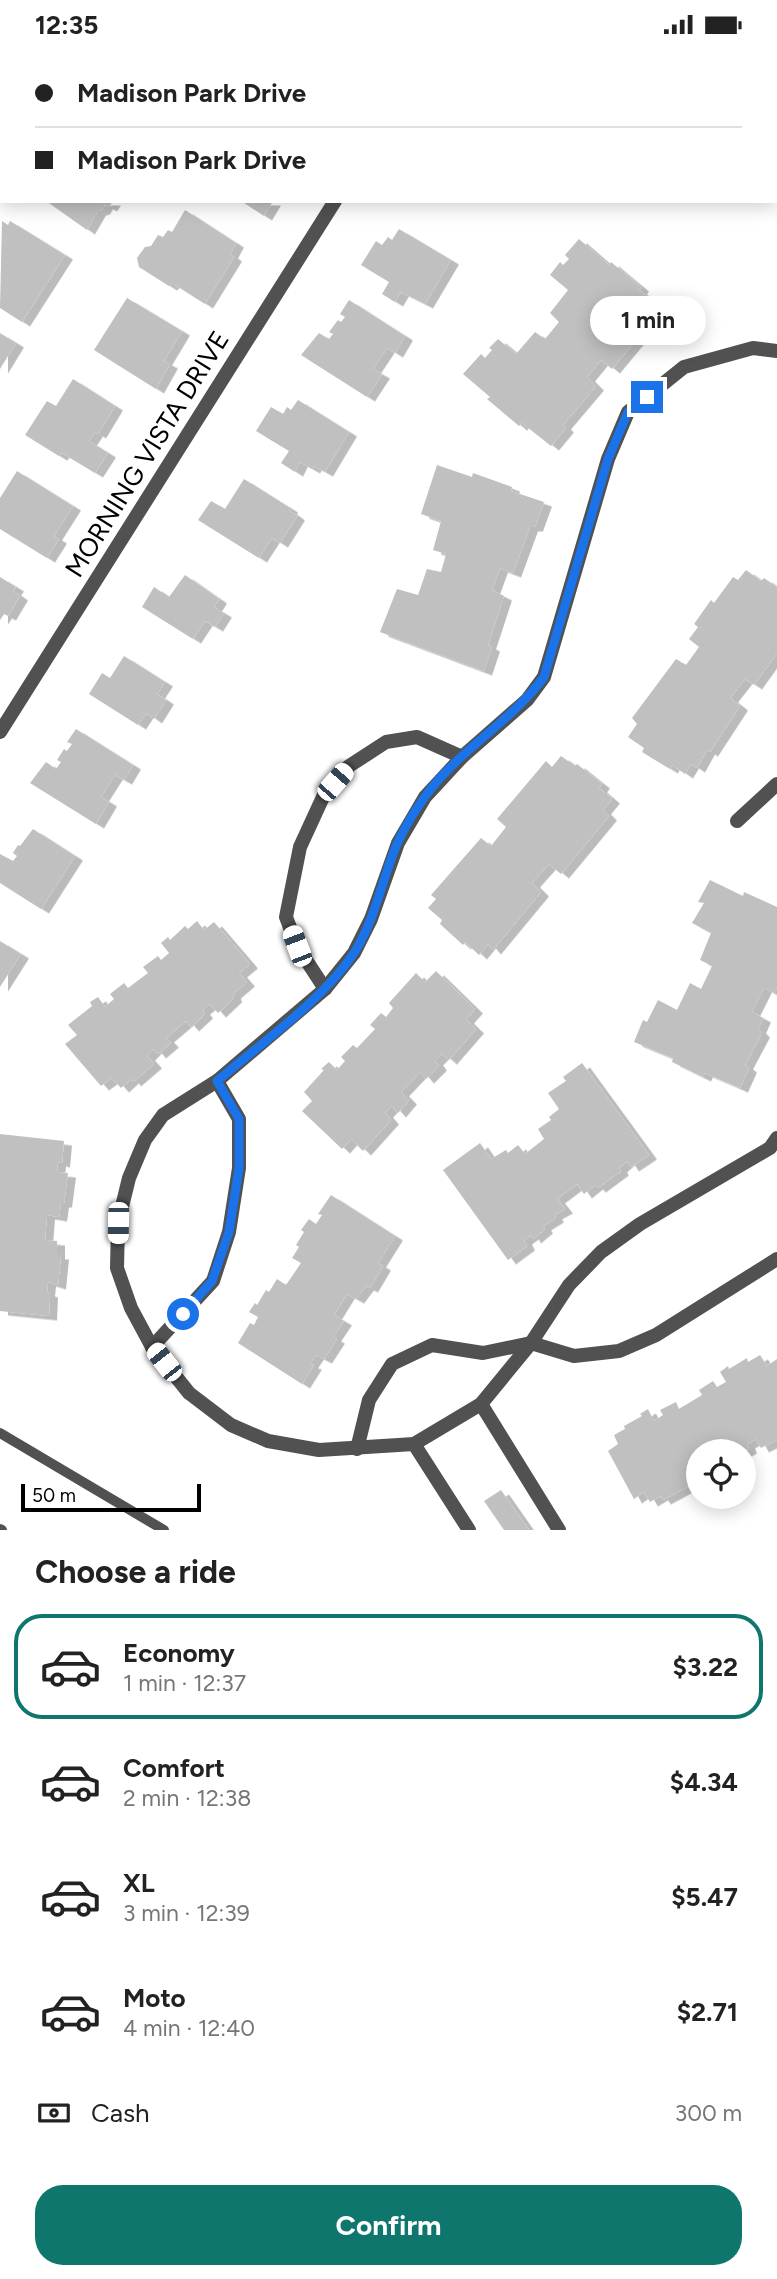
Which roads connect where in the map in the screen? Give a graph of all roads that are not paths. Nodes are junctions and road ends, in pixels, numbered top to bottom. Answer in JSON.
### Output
{"nodes":[{"id":1,"x":334,"y":203,"type":"edge"},
{"id":2,"x":777,"y":351,"type":"edge"},
{"id":3,"x":0,"y":732,"type":"edge"},
{"id":4,"x":461,"y":757,"type":"junction"},
{"id":5,"x":777,"y":784,"type":"edge"},
{"id":6,"x":737,"y":821,"type":"dead end"},
{"id":7,"x":325,"y":989,"type":"junction"},
{"id":8,"x":217,"y":1081,"type":"junction"},
{"id":9,"x":775,"y":1149,"type":"edge"},
{"id":10,"x":777,"y":1259,"type":"edge"},
{"id":11,"x":531,"y":1343,"type":"junction"},
{"id":12,"x":152,"y":1347,"type":"junction"},
{"id":13,"x":481,"y":1404,"type":"junction"},
{"id":14,"x":0,"y":1433,"type":"edge"},
{"id":15,"x":414,"y":1444,"type":"junction"},
{"id":16,"x":357,"y":1449,"type":"junction"},
{"id":17,"x":164,"y":1530,"type":"edge"},
{"id":18,"x":469,"y":1530,"type":"edge"},
{"id":19,"x":559,"y":1530,"type":"edge"}],
"edges":[{"from":1,"to":3,"type":"street","name":"MORNING VISTA DRIVE"},
{"from":2,"to":4,"type":"street"},
{"from":4,"to":7,"type":"street"},
{"from":4,"to":7,"type":"street"},
{"from":5,"to":6,"type":"street"},
{"from":7,"to":8,"type":"street"},
{"from":8,"to":12,"type":"street"},
{"from":8,"to":12,"type":"street"},
{"from":9,"to":11,"type":"street"},
{"from":10,"to":11,"type":"street"},
{"from":11,"to":13,"type":"street"},
{"from":11,"to":16,"type":"street"},
{"from":12,"to":16,"type":"street"},
{"from":13,"to":15,"type":"street"},
{"from":13,"to":19,"type":"street"},
{"from":14,"to":17,"type":"lane"},
{"from":15,"to":16,"type":"street"},
{"from":15,"to":18,"type":"street"}]}
